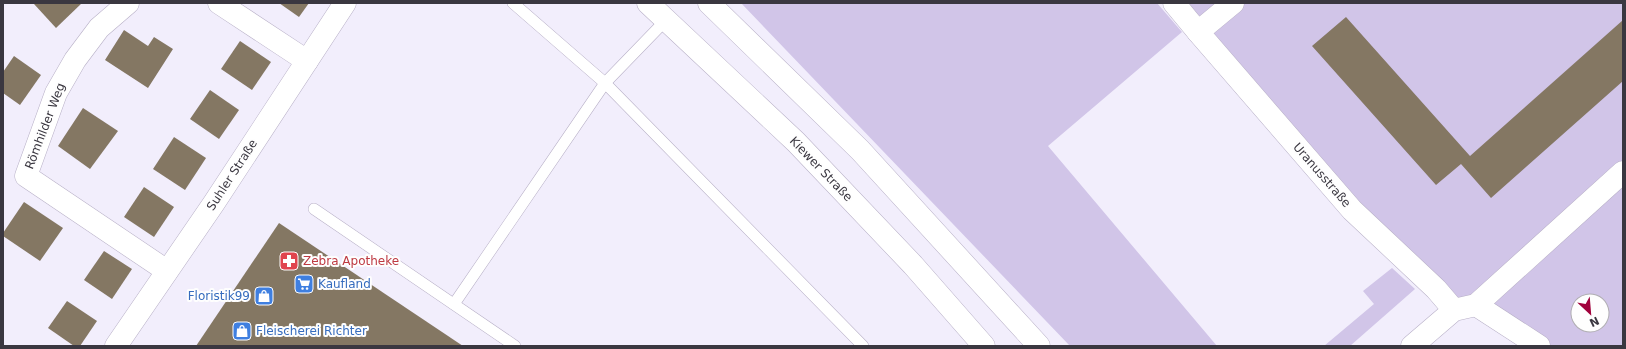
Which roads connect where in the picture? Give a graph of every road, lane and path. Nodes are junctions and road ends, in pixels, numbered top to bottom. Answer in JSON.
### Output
{"nodes":[{"id":1,"x":128,"y":3,"type":"edge"},
{"id":2,"x":219,"y":3,"type":"edge"},
{"id":3,"x":345,"y":3,"type":"edge"},
{"id":4,"x":512,"y":3,"type":"edge"},
{"id":5,"x":648,"y":3,"type":"edge"},
{"id":6,"x":709,"y":3,"type":"edge"},
{"id":7,"x":1174,"y":3,"type":"edge"},
{"id":8,"x":1233,"y":3,"type":"edge"},
{"id":9,"x":666,"y":20,"type":"junction"},
{"id":10,"x":1198,"y":32,"type":"junction"},
{"id":11,"x":307,"y":61,"type":"junction"},
{"id":12,"x":605,"y":83,"type":"junction"},
{"id":13,"x":1623,"y":172,"type":"edge"},
{"id":14,"x":314,"y":209,"type":"dead end"},
{"id":15,"x":167,"y":271,"type":"junction"},
{"id":16,"x":454,"y":304,"type":"junction"},
{"id":17,"x":1476,"y":305,"type":"junction"},
{"id":18,"x":1454,"y":310,"type":"junction"},
{"id":19,"x":116,"y":346,"type":"edge"},
{"id":20,"x":515,"y":346,"type":"edge"},
{"id":21,"x":863,"y":346,"type":"edge"},
{"id":22,"x":984,"y":346,"type":"edge"},
{"id":23,"x":1039,"y":346,"type":"edge"},
{"id":24,"x":1412,"y":346,"type":"edge"},
{"id":25,"x":1538,"y":346,"type":"edge"}],
"edges":[{"from":1,"to":15,"type":"street","name":"Römhilder Weg"},
{"from":2,"to":11,"type":"street"},
{"from":3,"to":11,"type":"street","name":"Suhler Straße"},
{"from":4,"to":12,"type":"lane"},
{"from":5,"to":9,"type":"street","name":"Kiewer Straße"},
{"from":6,"to":23,"type":"street"},
{"from":7,"to":10,"type":"street","name":"Uranusstraße"},
{"from":8,"to":10,"type":"street"},
{"from":9,"to":12,"type":"lane"},
{"from":9,"to":22,"type":"street","name":"Kiewer Straße"},
{"from":10,"to":18,"type":"street","name":"Uranusstraße"},
{"from":11,"to":15,"type":"street","name":"Suhler Straße"},
{"from":12,"to":16,"type":"lane"},
{"from":12,"to":21,"type":"lane"},
{"from":13,"to":17,"type":"street"},
{"from":14,"to":16,"type":"lane"},
{"from":15,"to":19,"type":"street","name":"Suhler Straße"},
{"from":16,"to":20,"type":"lane"},
{"from":17,"to":18,"type":"street"},
{"from":17,"to":25,"type":"street"},
{"from":18,"to":24,"type":"street"}]}
